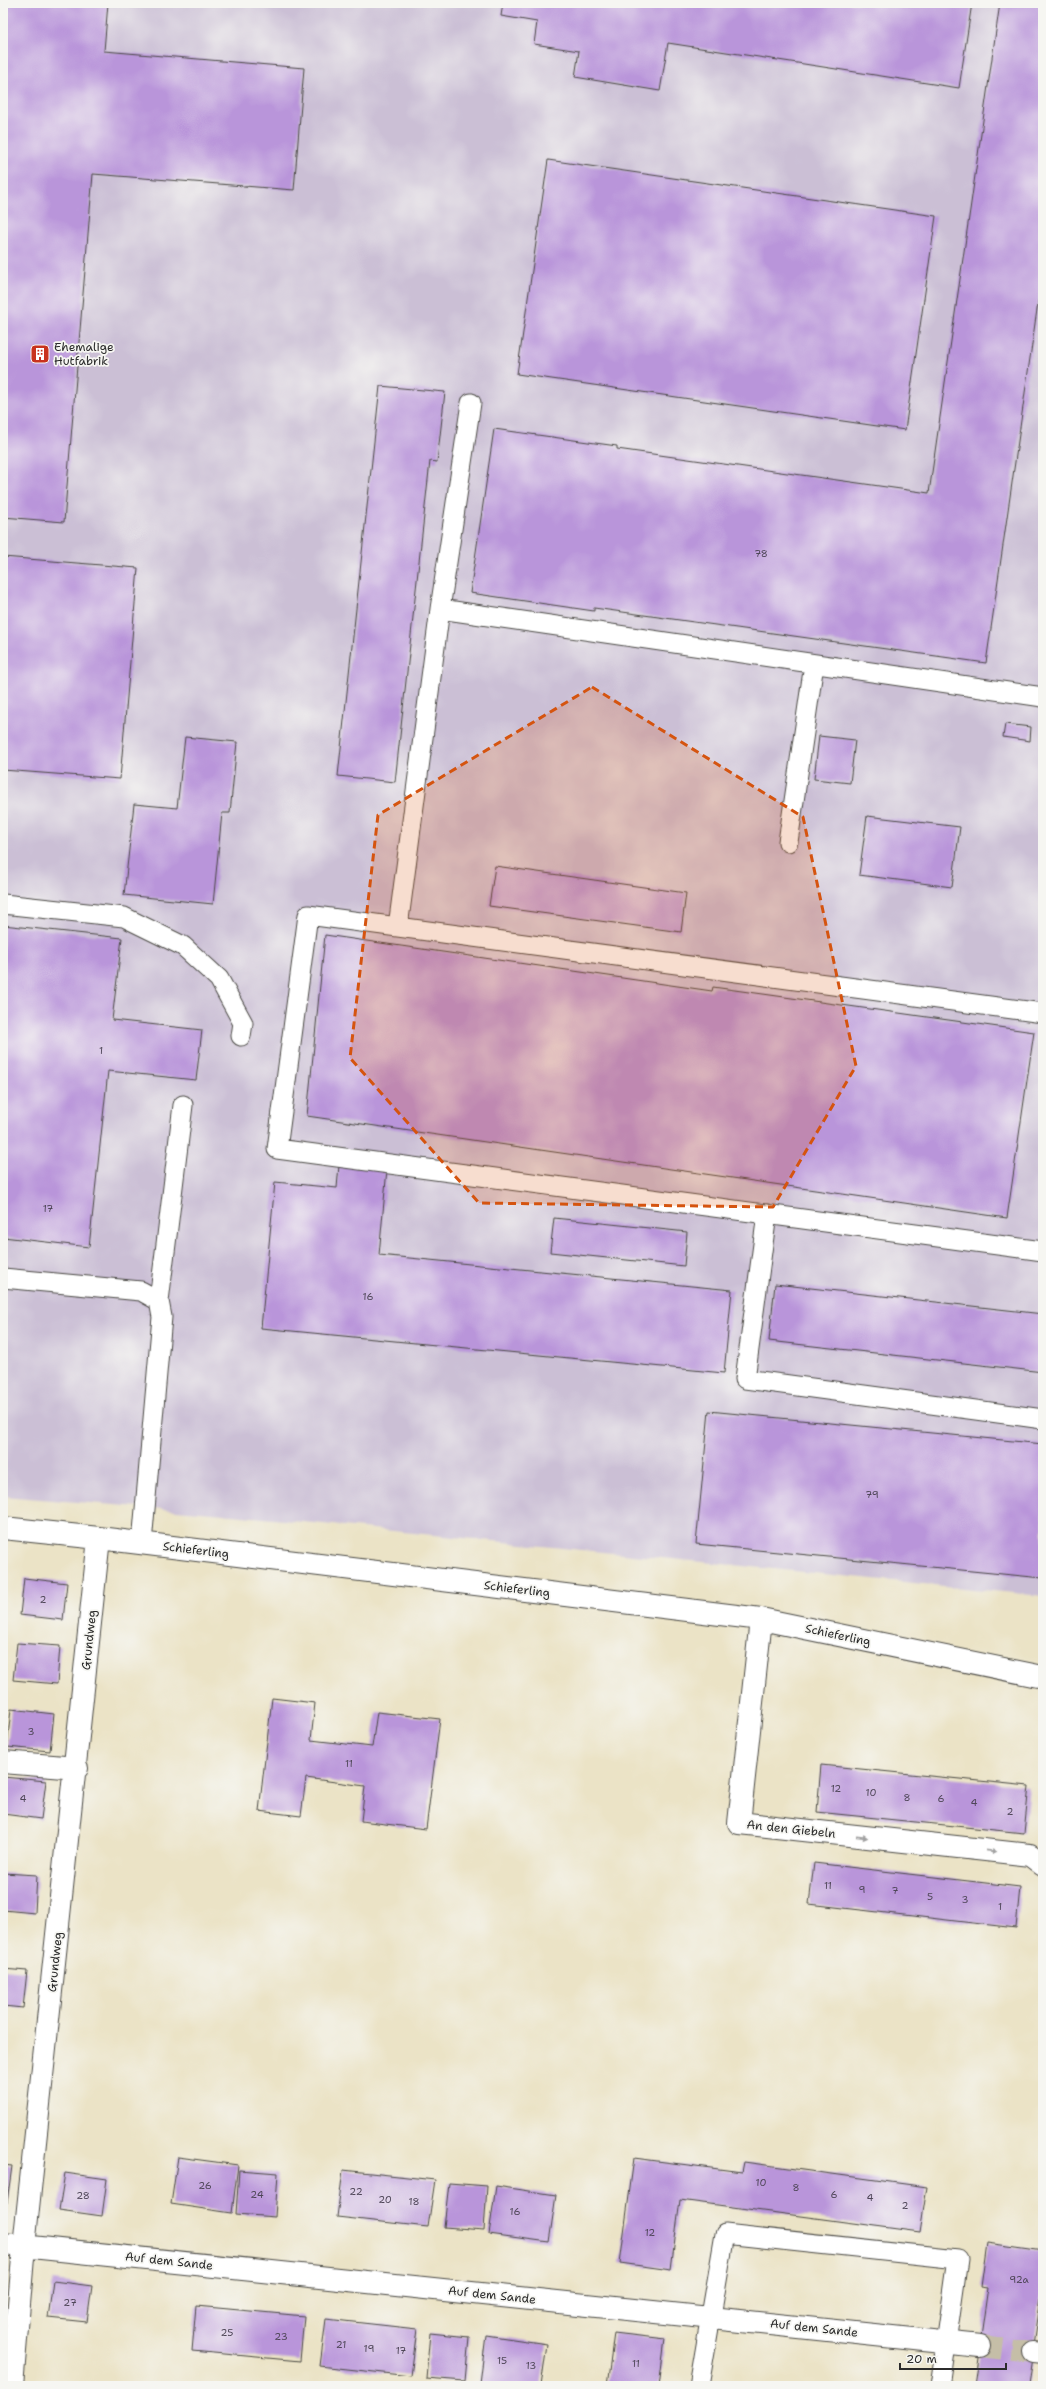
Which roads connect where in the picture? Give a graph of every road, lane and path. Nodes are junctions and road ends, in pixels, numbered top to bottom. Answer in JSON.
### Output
{"nodes":[{"id":1,"x":471,"y":403,"type":"dead end"},
{"id":2,"x":440,"y":609,"type":"junction"},
{"id":3,"x":814,"y":664,"type":"junction"},
{"id":4,"x":1043,"y":698,"type":"edge"},
{"id":5,"x":788,"y":842,"type":"dead end"},
{"id":6,"x":3,"y":904,"type":"edge"},
{"id":7,"x":398,"y":926,"type":"junction"},
{"id":8,"x":1043,"y":1013,"type":"edge"},
{"id":9,"x":241,"y":1036,"type":"dead end"},
{"id":10,"x":183,"y":1105,"type":"dead end"},
{"id":11,"x":767,"y":1214,"type":"junction"},
{"id":12,"x":1043,"y":1251,"type":"edge"},
{"id":13,"x":3,"y":1278,"type":"edge"},
{"id":14,"x":159,"y":1301,"type":"junction"},
{"id":15,"x":1043,"y":1419,"type":"edge"},
{"id":16,"x":3,"y":1528,"type":"edge"},
{"id":17,"x":100,"y":1538,"type":"junction"},
{"id":18,"x":142,"y":1543,"type":"junction"},
{"id":19,"x":761,"y":1619,"type":"junction"},
{"id":20,"x":1038,"y":1679,"type":"edge"},
{"id":21,"x":3,"y":1762,"type":"edge"},
{"id":22,"x":77,"y":1768,"type":"junction"},
{"id":23,"x":1043,"y":1866,"type":"edge"},
{"id":24,"x":13,"y":2245,"type":"edge"},
{"id":25,"x":711,"y":2318,"type":"junction"},
{"id":26,"x":947,"y":2343,"type":"junction"},
{"id":27,"x":980,"y":2346,"type":"tunnel mouth"},
{"id":28,"x":12,"y":2386,"type":"edge"},
{"id":29,"x":699,"y":2386,"type":"edge"},
{"id":30,"x":940,"y":2386,"type":"edge"}],
"edges":[{"from":1,"to":2,"type":"lane"},
{"from":2,"to":3,"type":"lane"},
{"from":2,"to":7,"type":"lane"},
{"from":3,"to":4,"type":"lane"},
{"from":3,"to":5,"type":"lane"},
{"from":6,"to":9,"type":"lane"},
{"from":7,"to":8,"type":"lane"},
{"from":7,"to":11,"type":"lane"},
{"from":10,"to":14,"type":"lane"},
{"from":11,"to":12,"type":"lane"},
{"from":11,"to":15,"type":"lane"},
{"from":13,"to":14,"type":"lane"},
{"from":14,"to":18,"type":"lane"},
{"from":16,"to":17,"type":"street","name":"Schieferling"},
{"from":17,"to":18,"type":"street","name":"Schieferling"},
{"from":17,"to":22,"type":"street","name":"Grundweg"},
{"from":18,"to":19,"type":"street","name":"Schieferling"},
{"from":19,"to":20,"type":"street","name":"Schieferling"},
{"from":19,"to":23,"type":"street","name":"An den Giebeln","one_way":true},
{"from":21,"to":22,"type":"street"},
{"from":22,"to":24,"type":"street","name":"Grundweg"},
{"from":24,"to":25,"type":"street","name":"Auf dem Sande"},
{"from":24,"to":28,"type":"street","name":"Grundweg"},
{"from":25,"to":26,"type":"street","name":"Auf dem Sande"},
{"from":25,"to":26,"type":"lane"},
{"from":25,"to":29,"type":"lane"},
{"from":26,"to":27,"type":"street","name":"Auf dem Sande"},
{"from":26,"to":30,"type":"lane"}]}
